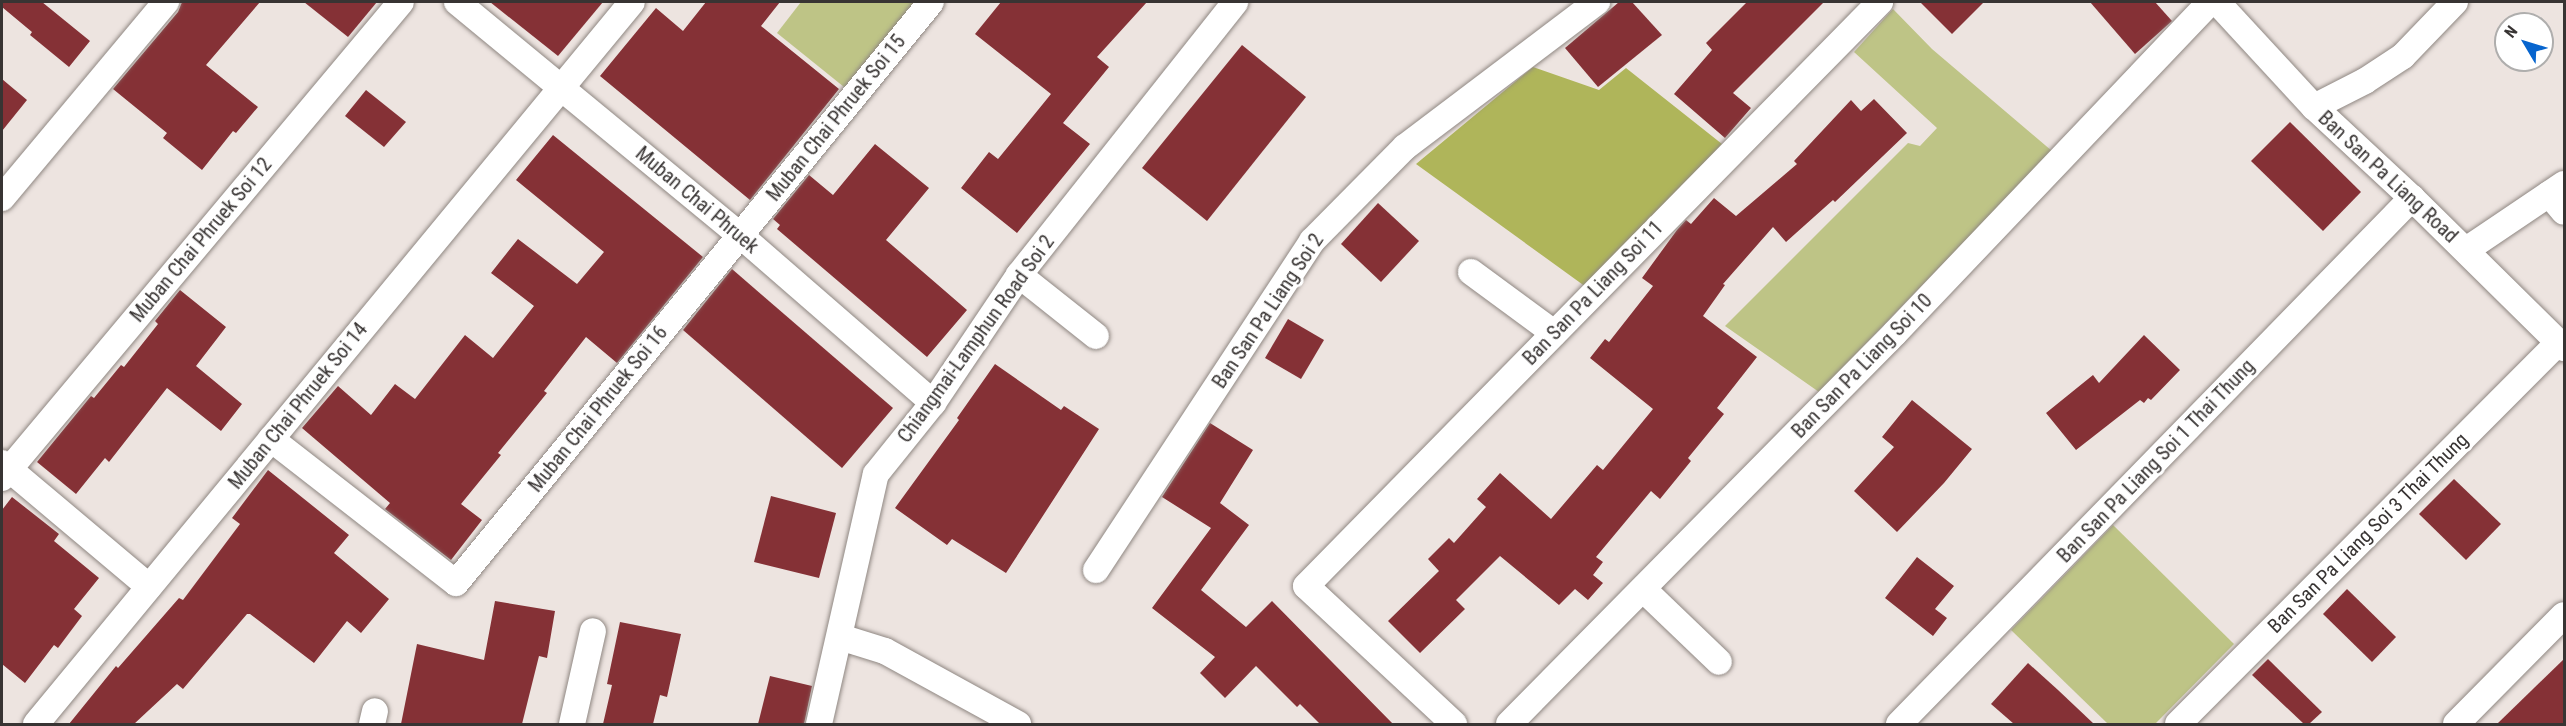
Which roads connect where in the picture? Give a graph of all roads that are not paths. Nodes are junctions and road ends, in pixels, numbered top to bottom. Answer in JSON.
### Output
{"nodes":[{"id":1,"x":166,"y":2,"type":"edge"},
{"id":2,"x":401,"y":2,"type":"edge"},
{"id":3,"x":457,"y":2,"type":"edge"},
{"id":4,"x":632,"y":2,"type":"edge"},
{"id":5,"x":931,"y":2,"type":"edge"},
{"id":6,"x":1235,"y":2,"type":"edge"},
{"id":7,"x":1597,"y":2,"type":"edge"},
{"id":8,"x":1880,"y":2,"type":"edge"},
{"id":9,"x":2210,"y":2,"type":"edge"},
{"id":10,"x":2217,"y":2,"type":"edge"},
{"id":11,"x":2455,"y":2,"type":"edge"},
{"id":12,"x":561,"y":87,"type":"junction"},
{"id":13,"x":2314,"y":107,"type":"junction"},
{"id":14,"x":2559,"y":197,"type":"edge"},
{"id":15,"x":2,"y":198,"type":"edge"},
{"id":16,"x":2412,"y":198,"type":"junction"},
{"id":17,"x":740,"y":235,"type":"junction"},
{"id":18,"x":2466,"y":250,"type":"junction"},
{"id":19,"x":1471,"y":272,"type":"dead end"},
{"id":20,"x":1019,"y":275,"type":"junction"},
{"id":21,"x":1554,"y":333,"type":"junction"},
{"id":22,"x":1096,"y":336,"type":"dead end"},
{"id":23,"x":2562,"y":345,"type":"edge"},
{"id":24,"x":933,"y":403,"type":"junction"},
{"id":25,"x":271,"y":439,"type":"junction"},
{"id":26,"x":4,"y":470,"type":"edge"},
{"id":27,"x":1096,"y":570,"type":"dead end"},
{"id":28,"x":149,"y":587,"type":"junction"},
{"id":29,"x":1643,"y":589,"type":"junction"},
{"id":30,"x":2564,"y":616,"type":"edge"},
{"id":31,"x":593,"y":631,"type":"dead end"},
{"id":32,"x":840,"y":637,"type":"junction"},
{"id":33,"x":1719,"y":662,"type":"dead end"},
{"id":34,"x":36,"y":724,"type":"edge"},
{"id":35,"x":572,"y":724,"type":"edge"},
{"id":36,"x":819,"y":724,"type":"edge"},
{"id":37,"x":1018,"y":724,"type":"edge"},
{"id":38,"x":1454,"y":724,"type":"edge"},
{"id":39,"x":1509,"y":724,"type":"edge"},
{"id":40,"x":1899,"y":724,"type":"edge"},
{"id":41,"x":2178,"y":724,"type":"edge"},
{"id":42,"x":2456,"y":724,"type":"edge"}],
"edges":[{"from":1,"to":15,"type":"street"},
{"from":2,"to":26,"type":"street","name":"Muban Chai Phruek Soi 12"},
{"from":3,"to":12,"type":"street","name":"Muban Chai Phruek"},
{"from":4,"to":12,"type":"street","name":"Muban Chai Phruek Soi 14"},
{"from":5,"to":17,"type":"street","name":"Muban Chai Phruek Soi 15"},
{"from":6,"to":20,"type":"street","name":"Chiangmai-Lamphun Road Soi 2"},
{"from":7,"to":27,"type":"street","name":"Ban San Pa Liang Soi 2"},
{"from":8,"to":21,"type":"street","name":"Ban San Pa Liang Soi 11"},
{"from":9,"to":29,"type":"street","name":"Ban San Pa Liang Soi 10"},
{"from":10,"to":13,"type":"street","name":"Ban San Pa Liang Road"},
{"from":11,"to":13,"type":"street"},
{"from":12,"to":17,"type":"street","name":"Muban Chai Phruek"},
{"from":12,"to":25,"type":"street","name":"Muban Chai Phruek Soi 14"},
{"from":13,"to":16,"type":"street","name":"Ban San Pa Liang Road"},
{"from":14,"to":18,"type":"street"},
{"from":16,"to":18,"type":"street","name":"Ban San Pa Liang Road"},
{"from":16,"to":40,"type":"street","name":"Ban San Pa Liang Soi 1 Thai Thung"},
{"from":17,"to":24,"type":"street","name":"Muban Chai Phruek"},
{"from":17,"to":25,"type":"street","name":"Muban Chai Phruek Soi 16"},
{"from":18,"to":23,"type":"street","name":"Ban San Pa Liang Road"},
{"from":19,"to":21,"type":"street"},
{"from":20,"to":22,"type":"street"},
{"from":20,"to":24,"type":"street","name":"Chiangmai-Lamphun Road Soi 2"},
{"from":21,"to":38,"type":"street","name":"Ban San Pa Liang Soi 11"},
{"from":23,"to":41,"type":"street","name":"Ban San Pa Liang Soi 3 Thai Thung"},
{"from":24,"to":32,"type":"street","name":"Chiangmai-Lamphun Road Soi 2"},
{"from":25,"to":28,"type":"street","name":"Muban Chai Phruek Soi 14"},
{"from":26,"to":28,"type":"street"},
{"from":28,"to":34,"type":"street","name":"Muban Chai Phruek Soi 14"},
{"from":29,"to":33,"type":"street"},
{"from":29,"to":39,"type":"street","name":"Ban San Pa Liang Soi 10"},
{"from":30,"to":42,"type":"street"},
{"from":31,"to":35,"type":"street"},
{"from":32,"to":36,"type":"street","name":"Chiangmai-Lamphun Road Soi 2"},
{"from":32,"to":37,"type":"street"}]}
